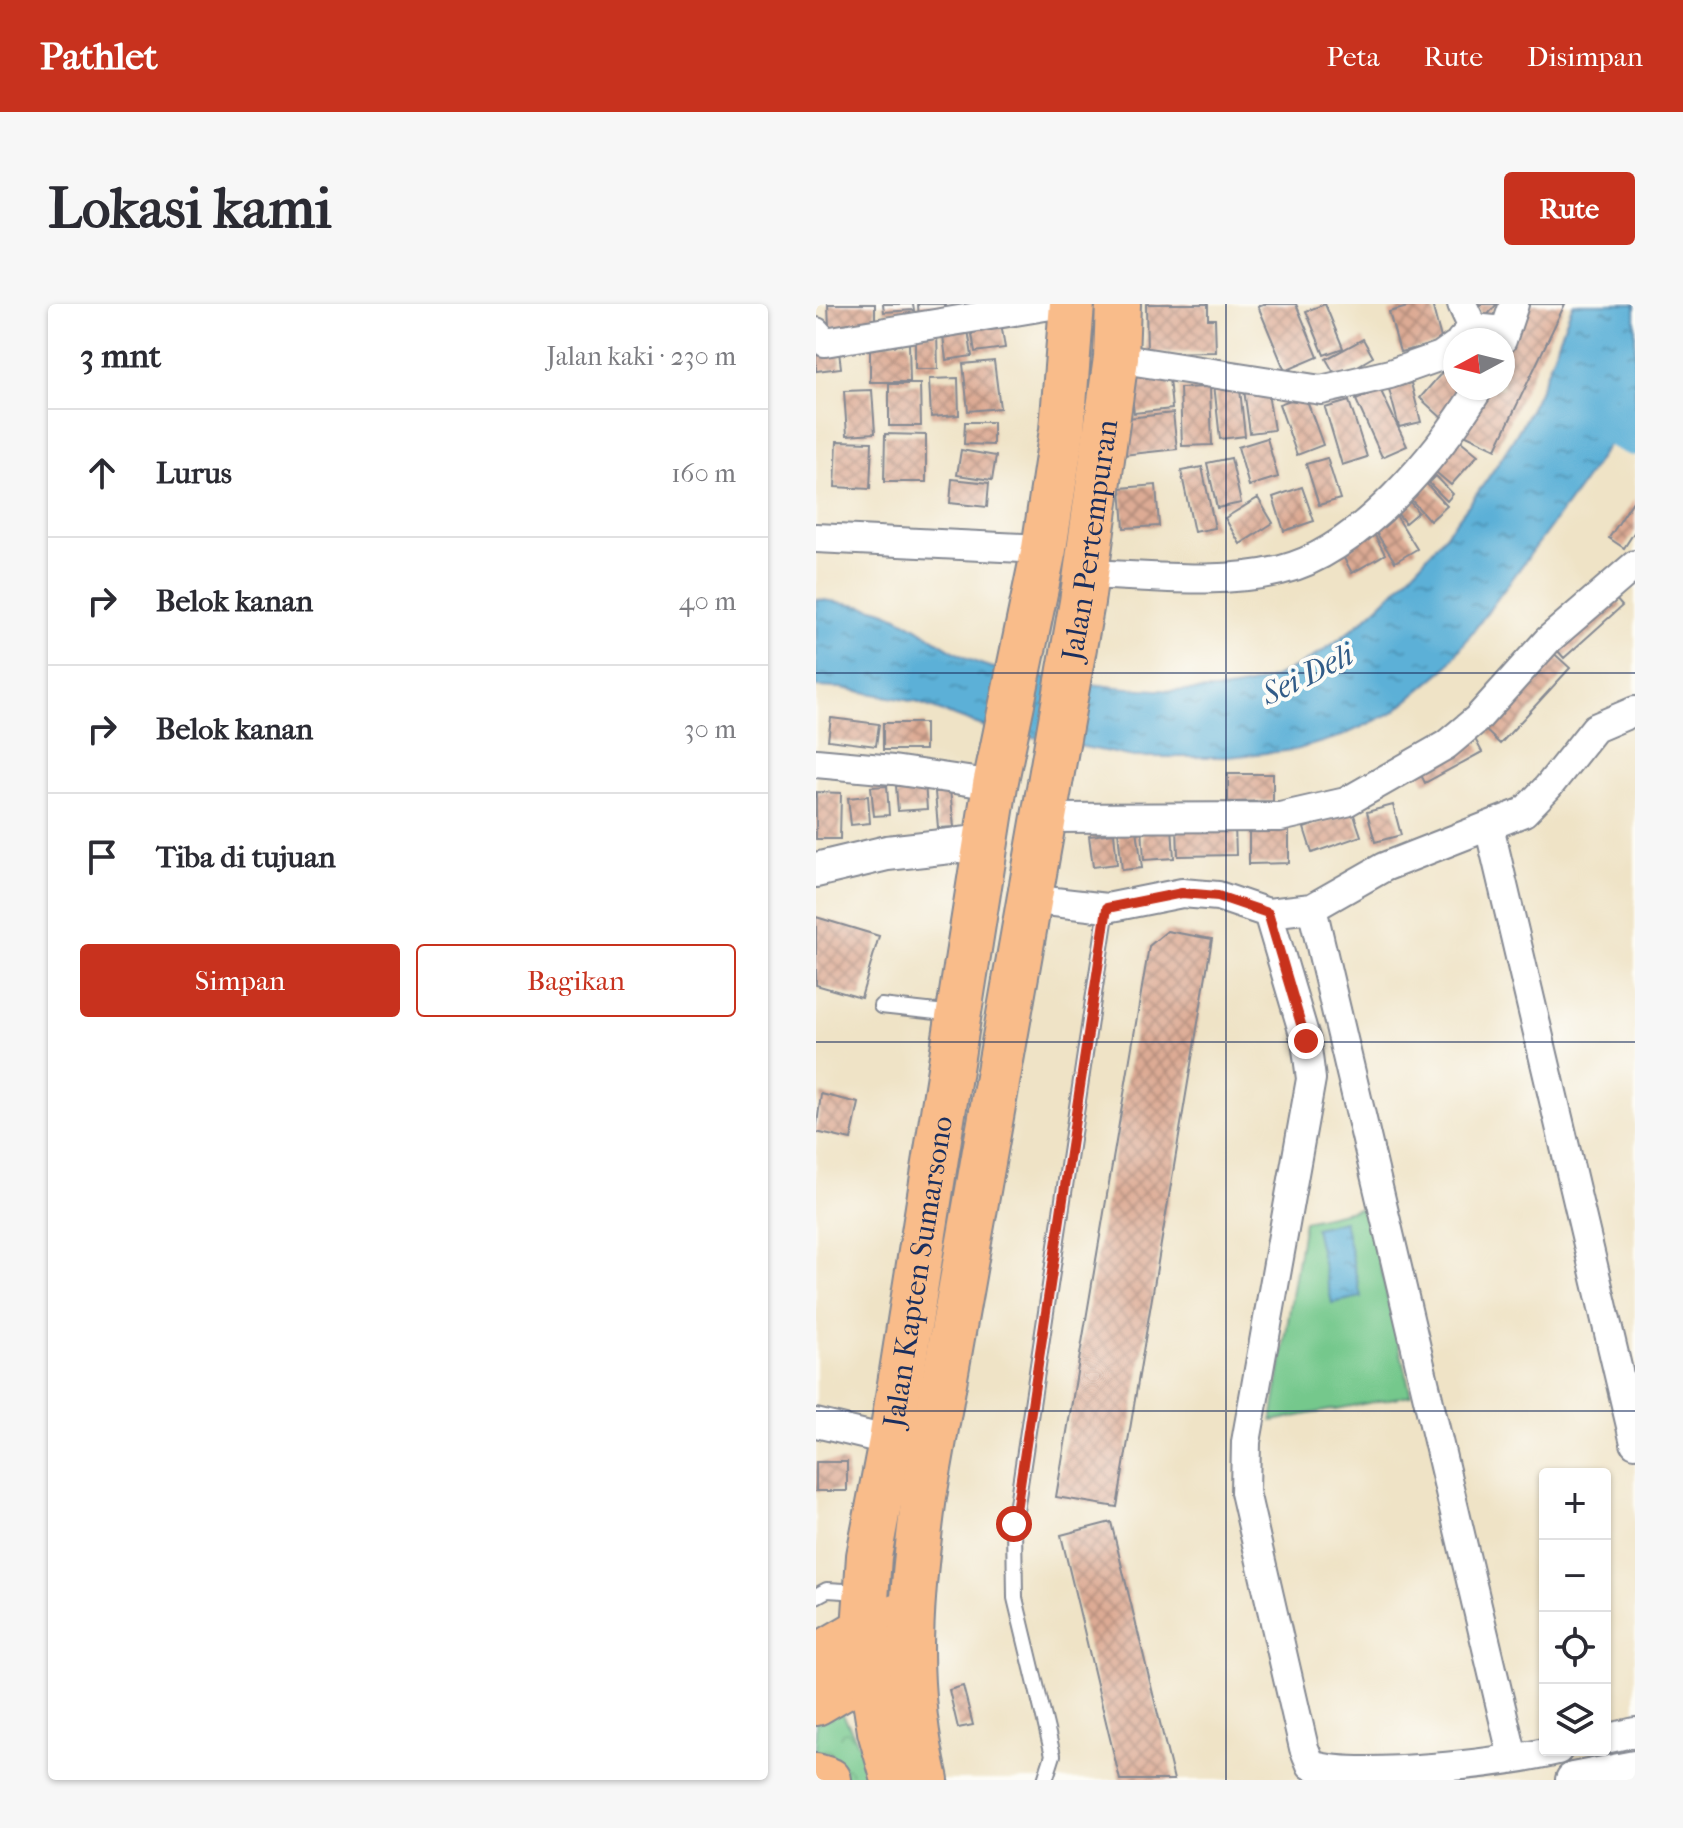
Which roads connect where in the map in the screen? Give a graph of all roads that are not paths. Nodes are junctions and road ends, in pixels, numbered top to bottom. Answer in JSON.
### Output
{"nodes":[{"id":1,"x":1057,"y":304,"type":"edge"},
{"id":2,"x":1072,"y":304,"type":"edge"},
{"id":3,"x":1118,"y":304,"type":"edge"},
{"id":4,"x":1507,"y":325,"type":"edge"},
{"id":5,"x":1481,"y":328,"type":"edge"},
{"id":6,"x":816,"y":332,"type":"edge"},
{"id":7,"x":1443,"y":354,"type":"edge"},
{"id":8,"x":1116,"y":358,"type":"junction"},
{"id":9,"x":1471,"y":400,"type":"edge"},
{"id":10,"x":816,"y":538,"type":"edge"},
{"id":11,"x":1040,"y":563,"type":"junction"},
{"id":12,"x":1635,"y":565,"type":"edge"},
{"id":13,"x":1084,"y":588,"type":"junction"},
{"id":14,"x":1635,"y":711,"type":"edge"},
{"id":15,"x":816,"y":763,"type":"edge"},
{"id":16,"x":997,"y":774,"type":"junction"},
{"id":17,"x":1049,"y":776,"type":"joint"},
{"id":18,"x":1042,"y":818,"type":"junction"},
{"id":19,"x":1489,"y":826,"type":"junction"},
{"id":20,"x":987,"y":842,"type":"junction"},
{"id":21,"x":816,"y":870,"type":"edge"},
{"id":22,"x":1028,"y":899,"type":"junction"},
{"id":23,"x":1107,"y":908,"type":"junction"},
{"id":24,"x":1312,"y":908,"type":"junction"},
{"id":25,"x":1268,"y":913,"type":"junction"},
{"id":26,"x":881,"y":1006,"type":"dead end"},
{"id":27,"x":956,"y":1015,"type":"junction"},
{"id":28,"x":816,"y":1423,"type":"edge"},
{"id":29,"x":891,"y":1441,"type":"junction"},
{"id":30,"x":1635,"y":1443,"type":"edge"},
{"id":31,"x":816,"y":1596,"type":"edge"},
{"id":32,"x":865,"y":1611,"type":"junction"},
{"id":33,"x":909,"y":1612,"type":"junction"},
{"id":34,"x":816,"y":1657,"type":"edge"},
{"id":35,"x":910,"y":1659,"type":"junction"},
{"id":36,"x":869,"y":1672,"type":"junction"},
{"id":37,"x":816,"y":1703,"type":"edge"},
{"id":38,"x":1635,"y":1732,"type":"edge"},
{"id":39,"x":1611,"y":1738,"type":"edge"},
{"id":40,"x":1539,"y":1753,"type":"edge"},
{"id":41,"x":1513,"y":1758,"type":"junction"},
{"id":42,"x":1635,"y":1768,"type":"edge"},
{"id":43,"x":816,"y":1776,"type":"edge"},
{"id":44,"x":829,"y":1780,"type":"edge"},
{"id":45,"x":894,"y":1780,"type":"edge"},
{"id":46,"x":926,"y":1780,"type":"edge"},
{"id":47,"x":1045,"y":1780,"type":"edge"},
{"id":48,"x":1573,"y":1780,"type":"edge"}],
"edges":[{"from":1,"to":6,"type":"street"},
{"from":2,"to":11,"type":"main road","name":"Jalan Pertempuran"},
{"from":3,"to":8,"type":"main road","name":"Jalan Pertempuran"},
{"from":4,"to":5,"type":"street"},
{"from":7,"to":8,"type":"street"},
{"from":8,"to":13,"type":"main road","name":"Jalan Pertempuran"},
{"from":9,"to":13,"type":"street"},
{"from":10,"to":11,"type":"street"},
{"from":11,"to":16,"type":"main road","name":"Jalan Pertempuran"},
{"from":12,"to":18,"type":"street"},
{"from":13,"to":17,"type":"main road","name":"Jalan Pertempuran"},
{"from":14,"to":19,"type":"street"},
{"from":15,"to":16,"type":"street"},
{"from":16,"to":20,"type":"main road","name":"Jalan Kapten Sumarsono"},
{"from":17,"to":18,"type":"main road","name":"Jalan Kapten Sumarsono"},
{"from":18,"to":22,"type":"main road","name":"Jalan Kapten Sumarsono"},
{"from":19,"to":24,"type":"street"},
{"from":19,"to":30,"type":"street"},
{"from":20,"to":21,"type":"street"},
{"from":20,"to":27,"type":"main road","name":"Jalan Kapten Sumarsono"},
{"from":22,"to":23,"type":"street"},
{"from":22,"to":33,"type":"main road","name":"Jalan Kapten Sumarsono"},
{"from":23,"to":25,"type":"street"},
{"from":23,"to":47,"type":"lane"},
{"from":24,"to":25,"type":"street"},
{"from":24,"to":41,"type":"street"},
{"from":25,"to":41,"type":"street"},
{"from":26,"to":27,"type":"lane"},
{"from":27,"to":29,"type":"main road","name":"Jalan Kapten Sumarsono"},
{"from":28,"to":29,"type":"street"},
{"from":29,"to":32,"type":"main road","name":"Jalan Kapten Sumarsono"},
{"from":31,"to":32,"type":"lane"},
{"from":32,"to":33,"type":"main road"},
{"from":32,"to":34,"type":"main road"},
{"from":32,"to":36,"type":"main road","name":"Jalan Kapten Sumarsono"},
{"from":33,"to":35,"type":"main road","name":"Jalan Kapten Sumarsono"},
{"from":35,"to":36,"type":"main road"},
{"from":35,"to":46,"type":"main road","name":"Jalan Kapten Sumarsono"},
{"from":36,"to":37,"type":"main road"},
{"from":36,"to":45,"type":"main road","name":"Jalan Kapten Sumarsono"},
{"from":38,"to":39,"type":"street"},
{"from":40,"to":41,"type":"street"},
{"from":42,"to":48,"type":"street"},
{"from":43,"to":44,"type":"main road"}]}
